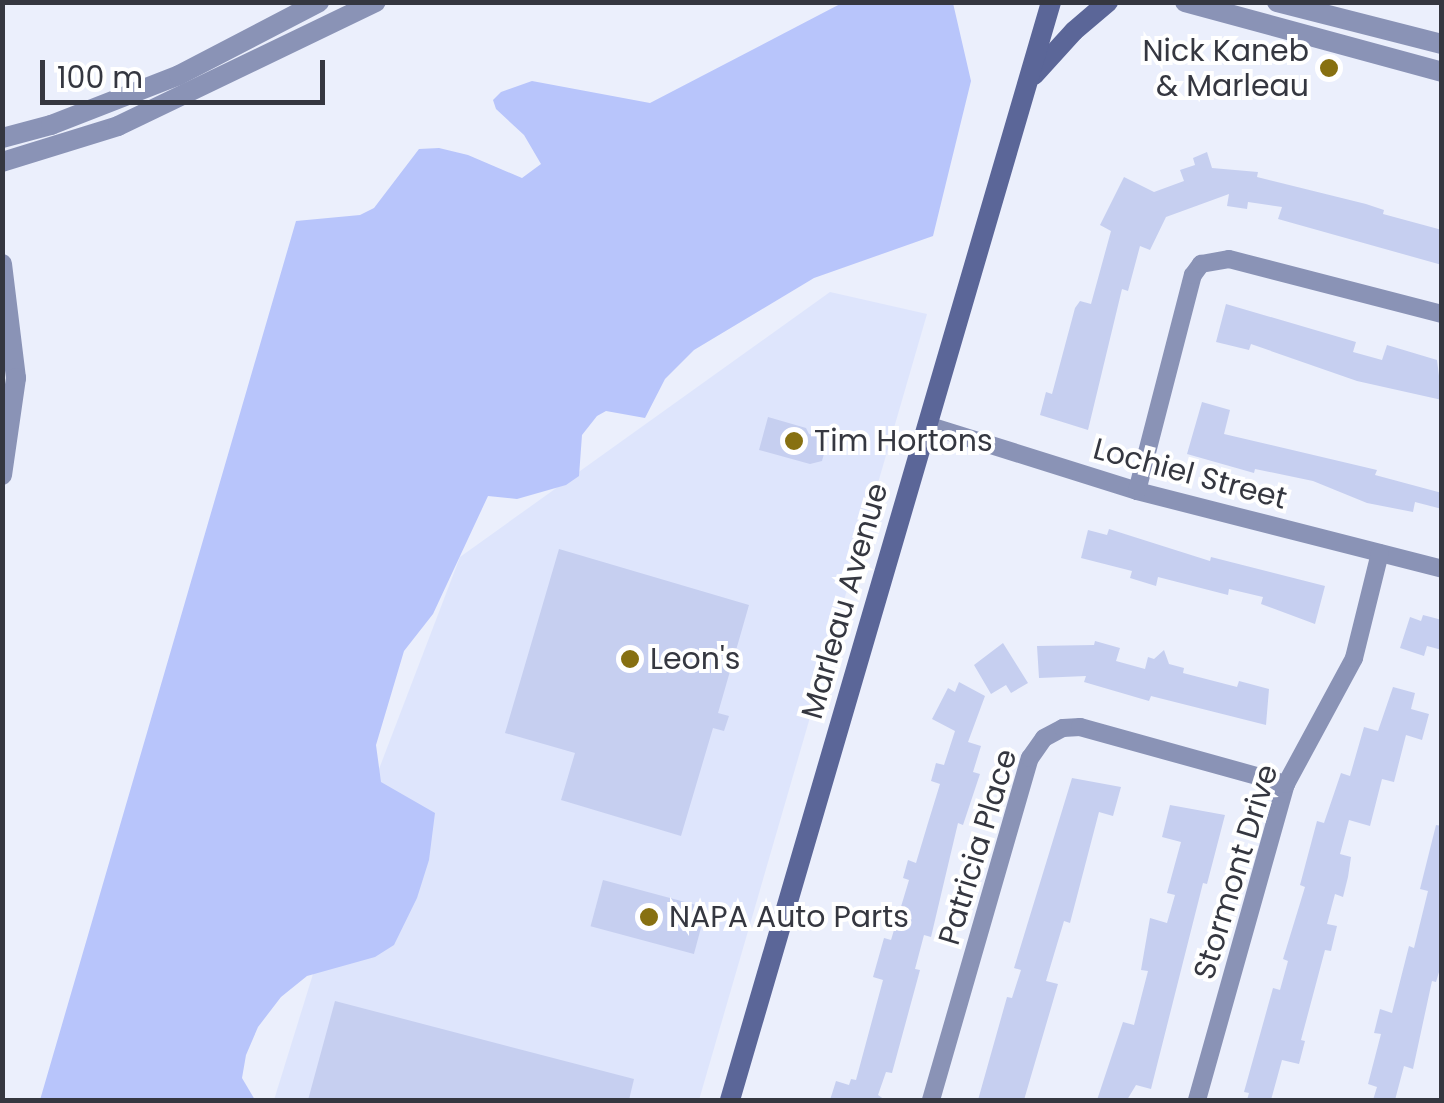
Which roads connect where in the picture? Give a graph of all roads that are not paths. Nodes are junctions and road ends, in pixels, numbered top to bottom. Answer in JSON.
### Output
{"nodes":[{"id":1,"x":319,"y":2,"type":"edge"},
{"id":2,"x":376,"y":2,"type":"edge"},
{"id":3,"x":1050,"y":2,"type":"edge"},
{"id":4,"x":1108,"y":2,"type":"edge"},
{"id":5,"x":1185,"y":2,"type":"edge"},
{"id":6,"x":1277,"y":2,"type":"edge"},
{"id":7,"x":1442,"y":44,"type":"edge"},
{"id":8,"x":1442,"y":72,"type":"edge"},
{"id":9,"x":1029,"y":80,"type":"junction"},
{"id":10,"x":2,"y":138,"type":"edge"},
{"id":11,"x":2,"y":162,"type":"edge"},
{"id":12,"x":2,"y":264,"type":"edge"},
{"id":13,"x":1442,"y":314,"type":"edge"},
{"id":14,"x":927,"y":425,"type":"junction"},
{"id":15,"x":2,"y":475,"type":"edge"},
{"id":16,"x":1137,"y":490,"type":"junction"},
{"id":17,"x":1380,"y":552,"type":"junction"},
{"id":18,"x":1442,"y":569,"type":"edge"},
{"id":19,"x":1286,"y":784,"type":"junction"},
{"id":20,"x":730,"y":1100,"type":"edge"},
{"id":21,"x":931,"y":1100,"type":"edge"},
{"id":22,"x":1197,"y":1100,"type":"edge"}],
"edges":[{"from":1,"to":10,"type":"street"},
{"from":2,"to":11,"type":"street"},
{"from":3,"to":9,"type":"main road","name":"Marleau Avenue"},
{"from":4,"to":9,"type":"main road"},
{"from":5,"to":8,"type":"street"},
{"from":6,"to":7,"type":"street"},
{"from":9,"to":14,"type":"main road","name":"Marleau Avenue"},
{"from":12,"to":15,"type":"street"},
{"from":13,"to":16,"type":"street"},
{"from":14,"to":16,"type":"street","name":"Lochiel Street"},
{"from":14,"to":20,"type":"main road","name":"Marleau Avenue"},
{"from":16,"to":17,"type":"street","name":"Lochiel Street"},
{"from":17,"to":18,"type":"street","name":"Lochiel Street"},
{"from":17,"to":19,"type":"street","name":"Stormont Drive"},
{"from":19,"to":21,"type":"street","name":"Patricia Place"},
{"from":19,"to":22,"type":"street","name":"Stormont Drive"}]}
